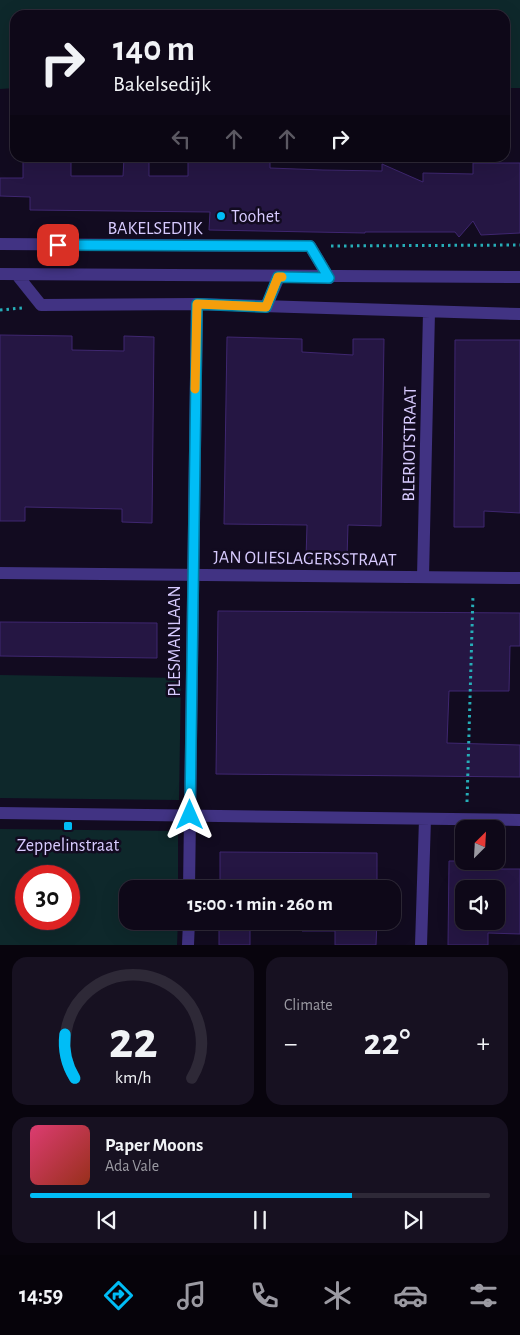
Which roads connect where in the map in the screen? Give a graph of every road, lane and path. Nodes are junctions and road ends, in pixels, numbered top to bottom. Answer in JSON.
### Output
{"nodes":[{"id":1,"x":0,"y":244,"type":"edge"},
{"id":2,"x":310,"y":246,"type":"junction"},
{"id":3,"x":520,"y":246,"type":"edge"},
{"id":4,"x":0,"y":274,"type":"edge"},
{"id":5,"x":17,"y":275,"type":"junction"},
{"id":6,"x":278,"y":277,"type":"junction"},
{"id":7,"x":520,"y":277,"type":"edge"},
{"id":8,"x":329,"y":278,"type":"junction"},
{"id":9,"x":197,"y":304,"type":"junction"},
{"id":10,"x":266,"y":307,"type":"junction"},
{"id":11,"x":429,"y":312,"type":"junction"},
{"id":12,"x":520,"y":314,"type":"edge"},
{"id":13,"x":0,"y":573,"type":"edge"},
{"id":14,"x":192,"y":574,"type":"junction"},
{"id":15,"x":424,"y":577,"type":"junction"},
{"id":16,"x":474,"y":577,"type":"junction"},
{"id":17,"x":520,"y":578,"type":"edge"},
{"id":18,"x":0,"y":813,"type":"edge"},
{"id":19,"x":190,"y":815,"type":"junction"},
{"id":20,"x":425,"y":819,"type":"junction"},
{"id":21,"x":467,"y":820,"type":"joint"},
{"id":22,"x":505,"y":820,"type":"edge"},
{"id":23,"x":520,"y":820,"type":"edge"},
{"id":24,"x":189,"y":880,"type":"edge"},
{"id":25,"x":189,"y":930,"type":"edge"},
{"id":26,"x":188,"y":945,"type":"edge"},
{"id":27,"x":421,"y":945,"type":"edge"}],
"edges":[{"from":1,"to":2,"type":"street","name":"BAKELSEDIJK"},
{"from":2,"to":3,"type":"path"},
{"from":2,"to":8,"type":"street"},
{"from":4,"to":5,"type":"street"},
{"from":5,"to":6,"type":"street"},
{"from":5,"to":9,"type":"street"},
{"from":6,"to":8,"type":"street"},
{"from":6,"to":10,"type":"street"},
{"from":7,"to":8,"type":"street"},
{"from":9,"to":10,"type":"street"},
{"from":9,"to":14,"type":"street","name":"PLESMANLAAN"},
{"from":10,"to":11,"type":"street"},
{"from":11,"to":12,"type":"street"},
{"from":11,"to":15,"type":"street","name":"BLERIOTSTRAAT"},
{"from":13,"to":14,"type":"street","name":"JAN OLIESLAGERSSTRAAT"},
{"from":14,"to":15,"type":"street","name":"JAN OLIESLAGERSSTRAAT"},
{"from":14,"to":19,"type":"street","name":"PLESMANLAAN"},
{"from":15,"to":16,"type":"street","name":"JAN OLIESLAGERSSTRAAT"},
{"from":16,"to":17,"type":"street","name":"JAN OLIESLAGERSSTRAAT"},
{"from":16,"to":21,"type":"path"},
{"from":18,"to":19,"type":"street"},
{"from":19,"to":20,"type":"street"},
{"from":19,"to":24,"type":"street","name":"PLESMANLAAN"},
{"from":20,"to":21,"type":"street"},
{"from":20,"to":27,"type":"street"},
{"from":22,"to":23,"type":"street"},
{"from":25,"to":26,"type":"street"}]}
